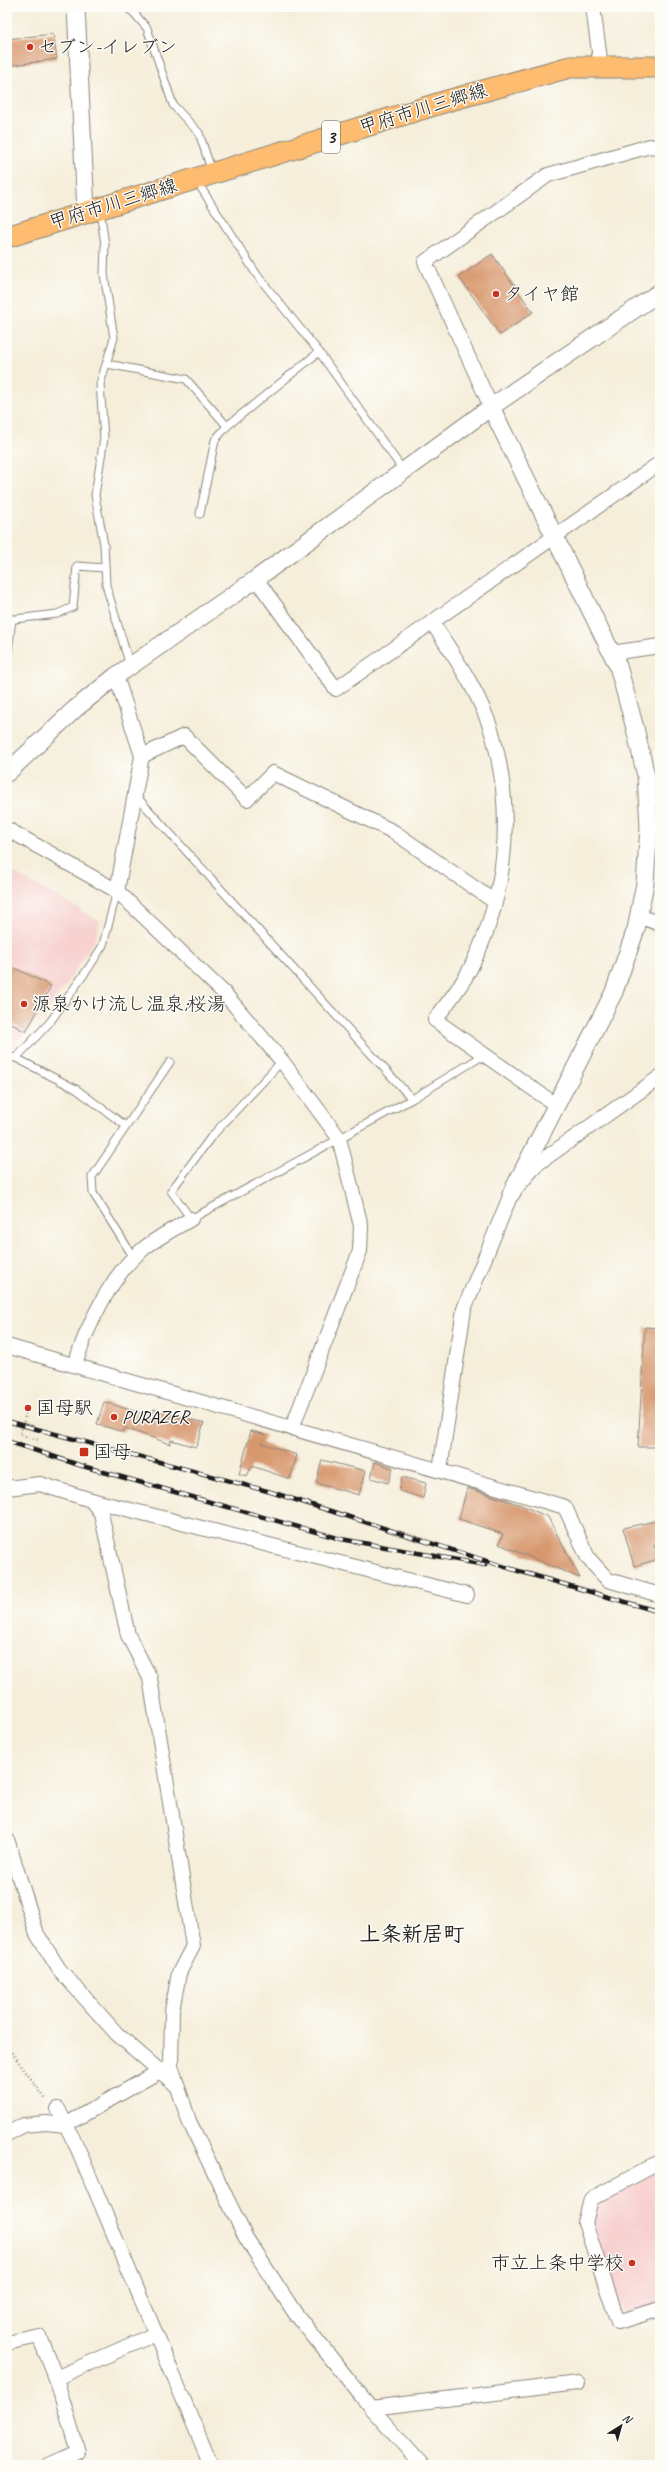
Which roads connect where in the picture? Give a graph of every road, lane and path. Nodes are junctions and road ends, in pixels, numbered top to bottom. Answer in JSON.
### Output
{"nodes":[{"id":1,"x":76,"y":7,"type":"edge"},
{"id":2,"x":125,"y":7,"type":"edge"},
{"id":3,"x":593,"y":7,"type":"edge"},
{"id":4,"x":601,"y":67,"type":"junction"},
{"id":5,"x":660,"y":67,"type":"edge"},
{"id":6,"x":660,"y":148,"type":"edge"},
{"id":7,"x":204,"y":176,"type":"junction"},
{"id":8,"x":93,"y":210,"type":"junction"},
{"id":9,"x":7,"y":237,"type":"edge"},
{"id":10,"x":660,"y":292,"type":"edge"},
{"id":11,"x":319,"y":352,"type":"junction"},
{"id":12,"x":106,"y":364,"type":"junction"},
{"id":13,"x":491,"y":408,"type":"junction"},
{"id":14,"x":227,"y":426,"type":"junction"},
{"id":15,"x":660,"y":464,"type":"edge"},
{"id":16,"x":403,"y":470,"type":"junction"},
{"id":17,"x":200,"y":514,"type":"dead end"},
{"id":18,"x":554,"y":537,"type":"junction"},
{"id":19,"x":106,"y":568,"type":"junction"},
{"id":20,"x":256,"y":579,"type":"junction"},
{"id":21,"x":10,"y":620,"type":"edge"},
{"id":22,"x":432,"y":622,"type":"junction"},
{"id":23,"x":660,"y":646,"type":"edge"},
{"id":24,"x":611,"y":653,"type":"junction"},
{"id":25,"x":7,"y":659,"type":"edge"},
{"id":26,"x":130,"y":666,"type":"junction"},
{"id":27,"x":116,"y":676,"type":"junction"},
{"id":28,"x":142,"y":756,"type":"junction"},
{"id":29,"x":8,"y":769,"type":"edge"},
{"id":30,"x":136,"y":796,"type":"junction"},
{"id":31,"x":7,"y":829,"type":"edge"},
{"id":32,"x":117,"y":891,"type":"junction"},
{"id":33,"x":495,"y":902,"type":"junction"},
{"id":34,"x":638,"y":916,"type":"junction"},
{"id":35,"x":660,"y":924,"type":"edge"},
{"id":36,"x":484,"y":1055,"type":"junction"},
{"id":37,"x":7,"y":1056,"type":"edge"},
{"id":38,"x":16,"y":1058,"type":"junction"},
{"id":39,"x":282,"y":1061,"type":"junction"},
{"id":40,"x":170,"y":1062,"type":"dead end"},
{"id":41,"x":660,"y":1077,"type":"edge"},
{"id":42,"x":412,"y":1099,"type":"junction"},
{"id":43,"x":556,"y":1105,"type":"junction"},
{"id":44,"x":126,"y":1126,"type":"junction"},
{"id":45,"x":339,"y":1138,"type":"junction"},
{"id":46,"x":511,"y":1194,"type":"junction"},
{"id":47,"x":191,"y":1219,"type":"junction"},
{"id":48,"x":134,"y":1258,"type":"junction"},
{"id":49,"x":7,"y":1345,"type":"edge"},
{"id":50,"x":75,"y":1365,"type":"junction"},
{"id":51,"x":26,"y":1413,"type":"dead end"},
{"id":52,"x":292,"y":1428,"type":"junction"},
{"id":53,"x":39,"y":1440,"type":"dead end"},
{"id":54,"x":440,"y":1470,"type":"junction"},
{"id":55,"x":7,"y":1488,"type":"edge"},
{"id":56,"x":90,"y":1500,"type":"junction"},
{"id":57,"x":467,"y":1595,"type":"dead end"},
{"id":58,"x":660,"y":1595,"type":"edge"},
{"id":59,"x":7,"y":1839,"type":"edge"},
{"id":60,"x":7,"y":2046,"type":"edge"},
{"id":61,"x":165,"y":2068,"type":"junction"},
{"id":62,"x":58,"y":2109,"type":"joint"},
{"id":63,"x":66,"y":2125,"type":"junction"},
{"id":64,"x":7,"y":2134,"type":"edge"},
{"id":65,"x":660,"y":2162,"type":"edge"},
{"id":66,"x":660,"y":2309,"type":"edge"},
{"id":67,"x":155,"y":2334,"type":"junction"},
{"id":68,"x":7,"y":2343,"type":"edge"},
{"id":69,"x":56,"y":2378,"type":"junction"},
{"id":70,"x":578,"y":2383,"type":"dead end"},
{"id":71,"x":371,"y":2408,"type":"junction"},
{"id":72,"x":49,"y":2465,"type":"edge"},
{"id":73,"x":211,"y":2465,"type":"edge"},
{"id":74,"x":422,"y":2465,"type":"edge"}],
"edges":[{"from":1,"to":8,"type":"street"},
{"from":2,"to":7,"type":"lane"},
{"from":3,"to":4,"type":"street"},
{"from":4,"to":5,"type":"main road","name":"甲府市川三郷線","number":"3"},
{"from":4,"to":7,"type":"main road","name":"甲府市川三郷線","number":"3"},
{"from":6,"to":13,"type":"street"},
{"from":7,"to":8,"type":"main road","name":"甲府市川三郷線","number":"3"},
{"from":7,"to":11,"type":"lane"},
{"from":8,"to":9,"type":"main road","name":"甲府市川三郷線","number":"3"},
{"from":8,"to":12,"type":"lane"},
{"from":10,"to":13,"type":"street"},
{"from":11,"to":14,"type":"lane"},
{"from":11,"to":16,"type":"lane"},
{"from":12,"to":14,"type":"lane"},
{"from":12,"to":19,"type":"lane"},
{"from":13,"to":16,"type":"street"},
{"from":13,"to":18,"type":"street"},
{"from":14,"to":17,"type":"lane"},
{"from":15,"to":18,"type":"street"},
{"from":16,"to":20,"type":"street"},
{"from":18,"to":22,"type":"street"},
{"from":18,"to":24,"type":"street"},
{"from":19,"to":21,"type":"lane"},
{"from":19,"to":26,"type":"lane"},
{"from":20,"to":22,"type":"street"},
{"from":20,"to":26,"type":"street"},
{"from":21,"to":25,"type":"lane"},
{"from":22,"to":33,"type":"street"},
{"from":23,"to":24,"type":"street"},
{"from":24,"to":34,"type":"street"},
{"from":26,"to":27,"type":"street"},
{"from":27,"to":28,"type":"street"},
{"from":27,"to":29,"type":"street"},
{"from":28,"to":30,"type":"street"},
{"from":28,"to":33,"type":"street"},
{"from":30,"to":32,"type":"street"},
{"from":30,"to":42,"type":"lane"},
{"from":31,"to":32,"type":"street"},
{"from":32,"to":38,"type":"lane"},
{"from":32,"to":39,"type":"street"},
{"from":33,"to":36,"type":"street"},
{"from":34,"to":35,"type":"street"},
{"from":34,"to":43,"type":"street"},
{"from":36,"to":42,"type":"lane"},
{"from":36,"to":43,"type":"street"},
{"from":37,"to":38,"type":"lane"},
{"from":38,"to":44,"type":"lane"},
{"from":39,"to":45,"type":"street"},
{"from":39,"to":47,"type":"lane"},
{"from":40,"to":44,"type":"lane"},
{"from":41,"to":46,"type":"street"},
{"from":42,"to":45,"type":"lane"},
{"from":43,"to":46,"type":"street"},
{"from":44,"to":48,"type":"lane"},
{"from":45,"to":47,"type":"lane"},
{"from":45,"to":52,"type":"street"},
{"from":46,"to":54,"type":"street"},
{"from":47,"to":48,"type":"street"},
{"from":48,"to":50,"type":"street"},
{"from":49,"to":50,"type":"street"},
{"from":50,"to":52,"type":"street"},
{"from":51,"to":53,"type":"path"},
{"from":52,"to":54,"type":"street"},
{"from":54,"to":58,"type":"street"},
{"from":55,"to":56,"type":"street"},
{"from":56,"to":57,"type":"street"},
{"from":56,"to":61,"type":"street"},
{"from":59,"to":61,"type":"street"},
{"from":60,"to":62,"type":"path"},
{"from":61,"to":63,"type":"street"},
{"from":61,"to":71,"type":"street"},
{"from":62,"to":63,"type":"street"},
{"from":63,"to":64,"type":"street"},
{"from":63,"to":67,"type":"street"},
{"from":65,"to":66,"type":"street"},
{"from":67,"to":69,"type":"street"},
{"from":67,"to":73,"type":"street"},
{"from":68,"to":69,"type":"street"},
{"from":69,"to":72,"type":"street"},
{"from":70,"to":71,"type":"street"},
{"from":71,"to":74,"type":"street"}]}
